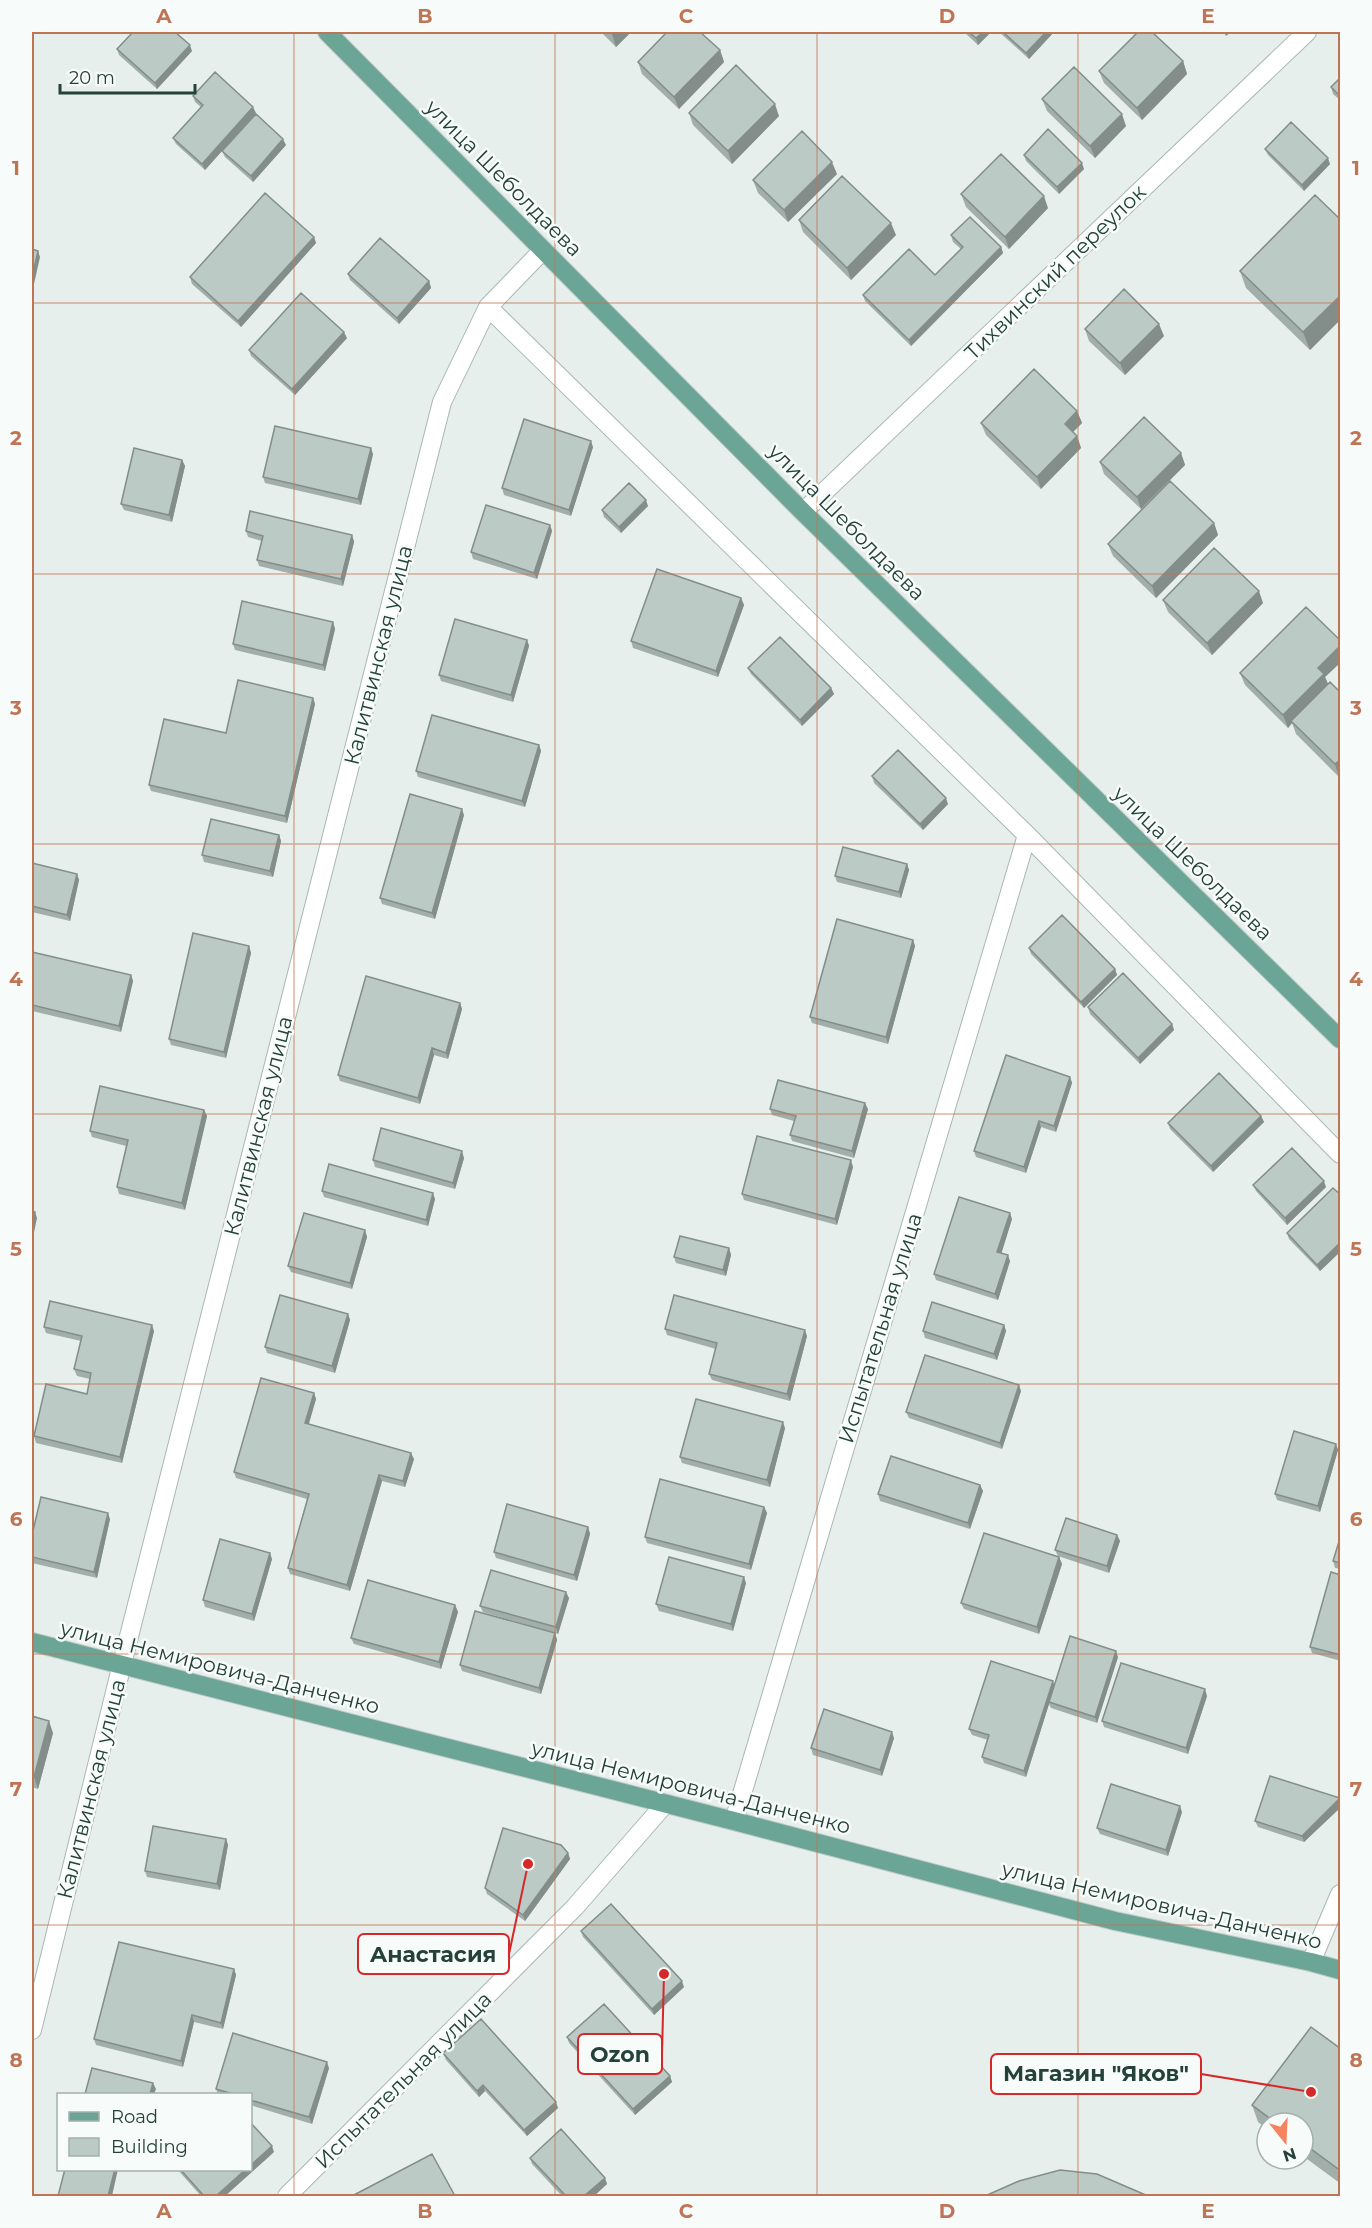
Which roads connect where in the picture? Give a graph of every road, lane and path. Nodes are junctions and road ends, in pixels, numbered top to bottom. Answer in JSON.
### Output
{"nodes":[{"id":1,"x":327,"y":32,"type":"edge"},
{"id":2,"x":1307,"y":32,"type":"edge"},
{"id":3,"x":543,"y":250,"type":"junction"},
{"id":4,"x":488,"y":307,"type":"junction"},
{"id":5,"x":803,"y":512,"type":"junction"},
{"id":6,"x":1027,"y":834,"type":"junction"},
{"id":7,"x":1341,"y":1039,"type":"edge"},
{"id":8,"x":1341,"y":1154,"type":"edge"},
{"id":9,"x":32,"y":1642,"type":"edge"},
{"id":10,"x":122,"y":1665,"type":"junction"},
{"id":11,"x":665,"y":1804,"type":"junction"},
{"id":12,"x":734,"y":1821,"type":"junction"},
{"id":13,"x":1341,"y":1894,"type":"edge"},
{"id":14,"x":1311,"y":1962,"type":"junction"},
{"id":15,"x":1341,"y":1970,"type":"edge"},
{"id":16,"x":32,"y":2030,"type":"edge"},
{"id":17,"x":287,"y":2196,"type":"edge"}],
"edges":[{"from":1,"to":3,"type":"main road","name":"улица Шеболдаева"},
{"from":2,"to":5,"type":"street","name":"Тихвинский переулок"},
{"from":3,"to":4,"type":"street","name":"Калитвинская улица"},
{"from":3,"to":5,"type":"main road","name":"улица Шеболдаева"},
{"from":4,"to":6,"type":"street"},
{"from":4,"to":10,"type":"street","name":"Калитвинская улица"},
{"from":5,"to":7,"type":"main road","name":"улица Шеболдаева"},
{"from":6,"to":8,"type":"street"},
{"from":6,"to":12,"type":"street","name":"Испытательная улица"},
{"from":9,"to":10,"type":"main road","name":"улица Немировича-Данченко"},
{"from":10,"to":11,"type":"main road","name":"улица Немировича-Данченко"},
{"from":10,"to":16,"type":"street","name":"Калитвинская улица"},
{"from":11,"to":12,"type":"main road","name":"улица Немировича-Данченко"},
{"from":11,"to":17,"type":"street","name":"Испытательная улица"},
{"from":12,"to":14,"type":"main road","name":"улица Немировича-Данченко"},
{"from":13,"to":14,"type":"street"},
{"from":14,"to":15,"type":"main road","name":"улица Немировича-Данченко"}]}
